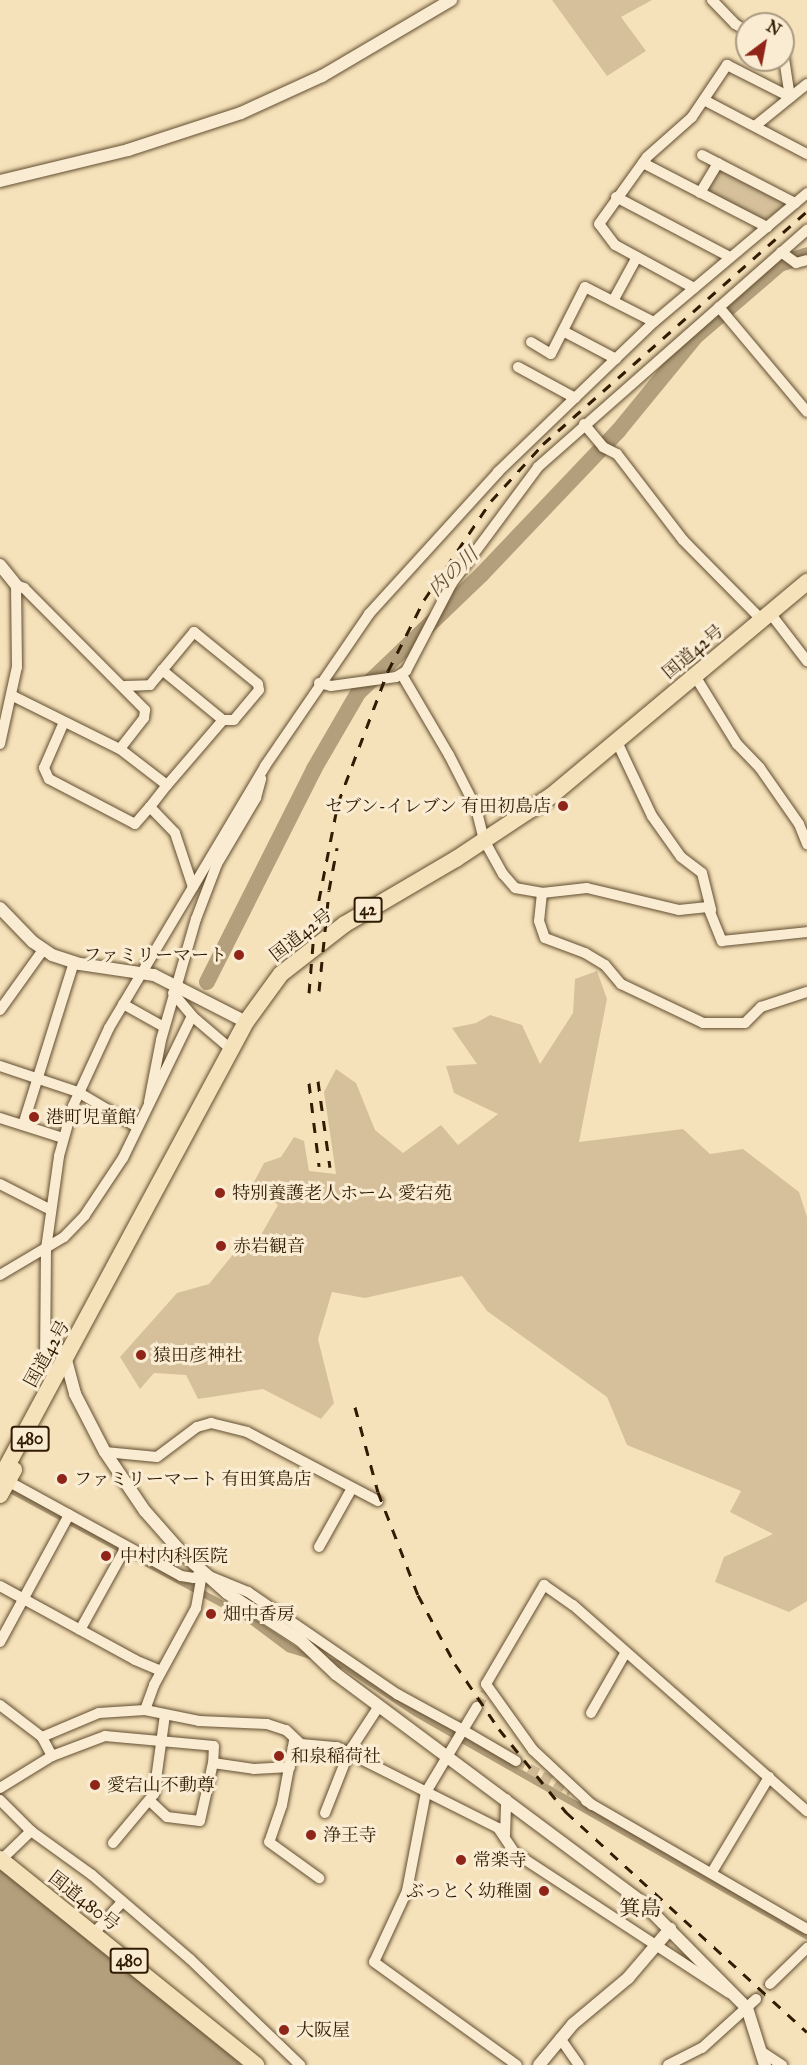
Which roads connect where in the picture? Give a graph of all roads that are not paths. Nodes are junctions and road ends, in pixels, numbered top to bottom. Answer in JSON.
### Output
{"nodes":[{"id":1,"x":712,"y":0,"type":"edge"},
{"id":2,"x":447,"y":1,"type":"edge"},
{"id":3,"x":735,"y":24,"type":"edge"},
{"id":4,"x":786,"y":72,"type":"edge"},
{"id":5,"x":807,"y":84,"type":"edge"},
{"id":6,"x":790,"y":97,"type":"junction"},
{"id":7,"x":704,"y":100,"type":"junction"},
{"id":8,"x":755,"y":126,"type":"junction"},
{"id":9,"x":807,"y":154,"type":"edge"},
{"id":10,"x":702,"y":155,"type":"dead end"},
{"id":11,"x":643,"y":163,"type":"junction"},
{"id":12,"x":718,"y":164,"type":"junction"},
{"id":13,"x":0,"y":181,"type":"edge"},
{"id":14,"x":700,"y":193,"type":"junction"},
{"id":15,"x":807,"y":194,"type":"edge"},
{"id":16,"x":615,"y":197,"type":"junction"},
{"id":17,"x":795,"y":203,"type":"junction"},
{"id":18,"x":767,"y":228,"type":"junction"},
{"id":19,"x":807,"y":230,"type":"edge"},
{"id":20,"x":782,"y":252,"type":"junction"},
{"id":21,"x":637,"y":257,"type":"junction"},
{"id":22,"x":730,"y":257,"type":"junction"},
{"id":23,"x":807,"y":260,"type":"edge"},
{"id":24,"x":694,"y":288,"type":"junction"},
{"id":25,"x":613,"y":301,"type":"junction"},
{"id":26,"x":719,"y":307,"type":"junction"},
{"id":27,"x":654,"y":322,"type":"junction"},
{"id":28,"x":563,"y":331,"type":"junction"},
{"id":29,"x":531,"y":342,"type":"dead end"},
{"id":30,"x":616,"y":359,"type":"junction"},
{"id":31,"x":518,"y":367,"type":"dead end"},
{"id":32,"x":575,"y":398,"type":"junction"},
{"id":33,"x":807,"y":412,"type":"edge"},
{"id":34,"x":584,"y":424,"type":"junction"},
{"id":35,"x":0,"y":565,"type":"edge"},
{"id":36,"x":807,"y":582,"type":"edge"},
{"id":37,"x":16,"y":585,"type":"junction"},
{"id":38,"x":766,"y":616,"type":"junction"},
{"id":39,"x":807,"y":662,"type":"edge"},
{"id":40,"x":162,"y":669,"type":"junction"},
{"id":41,"x":402,"y":675,"type":"junction"},
{"id":42,"x":695,"y":676,"type":"junction"},
{"id":43,"x":319,"y":683,"type":"junction"},
{"id":44,"x":125,"y":686,"type":"junction"},
{"id":45,"x":13,"y":696,"type":"junction"},
{"id":46,"x":223,"y":720,"type":"junction"},
{"id":47,"x":64,"y":722,"type":"junction"},
{"id":48,"x":617,"y":742,"type":"junction"},
{"id":49,"x":0,"y":744,"type":"edge"},
{"id":50,"x":120,"y":749,"type":"junction"},
{"id":51,"x":263,"y":770,"type":"junction"},
{"id":52,"x":167,"y":786,"type":"junction"},
{"id":53,"x":150,"y":807,"type":"junction"},
{"id":54,"x":484,"y":840,"type":"junction"},
{"id":55,"x":807,"y":844,"type":"edge"},
{"id":56,"x":193,"y":887,"type":"junction"},
{"id":57,"x":542,"y":893,"type":"junction"},
{"id":58,"x":0,"y":908,"type":"edge"},
{"id":59,"x":711,"y":910,"type":"junction"},
{"id":60,"x":807,"y":932,"type":"edge"},
{"id":61,"x":43,"y":950,"type":"junction"},
{"id":62,"x":74,"y":962,"type":"junction"},
{"id":63,"x":143,"y":971,"type":"junction"},
{"id":64,"x":174,"y":988,"type":"junction"},
{"id":65,"x":807,"y":992,"type":"edge"},
{"id":66,"x":123,"y":1004,"type":"junction"},
{"id":67,"x":0,"y":1010,"type":"edge"},
{"id":68,"x":192,"y":1016,"type":"junction"},
{"id":69,"x":246,"y":1022,"type":"junction"},
{"id":70,"x":164,"y":1027,"type":"junction"},
{"id":71,"x":232,"y":1050,"type":"junction"},
{"id":72,"x":0,"y":1066,"type":"edge"},
{"id":73,"x":38,"y":1078,"type":"junction"},
{"id":74,"x":78,"y":1092,"type":"junction"},
{"id":75,"x":149,"y":1102,"type":"junction"},
{"id":76,"x":0,"y":1118,"type":"edge"},
{"id":77,"x":23,"y":1125,"type":"junction"},
{"id":78,"x":137,"y":1127,"type":"junction"},
{"id":79,"x":63,"y":1138,"type":"junction"},
{"id":80,"x":0,"y":1184,"type":"edge"},
{"id":81,"x":49,"y":1209,"type":"junction"},
{"id":82,"x":46,"y":1249,"type":"junction"},
{"id":83,"x":0,"y":1275,"type":"edge"},
{"id":84,"x":45,"y":1323,"type":"junction"},
{"id":85,"x":66,"y":1360,"type":"junction"},
{"id":86,"x":56,"y":1378,"type":"junction"},
{"id":87,"x":75,"y":1394,"type":"junction"},
{"id":88,"x":105,"y":1452,"type":"junction"},
{"id":89,"x":1,"y":1479,"type":"edge"},
{"id":90,"x":351,"y":1490,"type":"junction"},
{"id":91,"x":378,"y":1501,"type":"dead end"},
{"id":92,"x":69,"y":1515,"type":"junction"},
{"id":93,"x":126,"y":1547,"type":"junction"},
{"id":94,"x":319,"y":1547,"type":"dead end"},
{"id":95,"x":202,"y":1573,"type":"junction"},
{"id":96,"x":0,"y":1586,"type":"edge"},
{"id":97,"x":23,"y":1599,"type":"junction"},
{"id":98,"x":80,"y":1630,"type":"junction"},
{"id":99,"x":0,"y":1642,"type":"edge"},
{"id":100,"x":626,"y":1652,"type":"junction"},
{"id":101,"x":161,"y":1671,"type":"junction"},
{"id":102,"x":0,"y":1705,"type":"edge"},
{"id":103,"x":379,"y":1706,"type":"junction"},
{"id":104,"x":477,"y":1707,"type":"tunnel mouth"},
{"id":105,"x":145,"y":1710,"type":"junction"},
{"id":106,"x":591,"y":1713,"type":"dead end"},
{"id":107,"x":165,"y":1715,"type":"junction"},
{"id":108,"x":463,"y":1730,"type":"junction"},
{"id":109,"x":42,"y":1737,"type":"junction"},
{"id":110,"x":160,"y":1741,"type":"junction"},
{"id":111,"x":294,"y":1741,"type":"junction"},
{"id":112,"x":350,"y":1752,"type":"junction"},
{"id":113,"x":52,"y":1756,"type":"junction"},
{"id":114,"x":447,"y":1756,"type":"junction"},
{"id":115,"x":516,"y":1761,"type":"tunnel mouth"},
{"id":116,"x":213,"y":1763,"type":"junction"},
{"id":117,"x":290,"y":1767,"type":"junction"},
{"id":118,"x":769,"y":1777,"type":"junction"},
{"id":119,"x":0,"y":1788,"type":"edge"},
{"id":120,"x":426,"y":1792,"type":"junction"},
{"id":121,"x":571,"y":1792,"type":"tunnel mouth"},
{"id":122,"x":506,"y":1799,"type":"junction"},
{"id":123,"x":0,"y":1800,"type":"edge"},
{"id":124,"x":151,"y":1802,"type":"junction"},
{"id":125,"x":592,"y":1805,"type":"junction"},
{"id":126,"x":807,"y":1810,"type":"edge"},
{"id":127,"x":325,"y":1813,"type":"dead end"},
{"id":128,"x":31,"y":1831,"type":"junction"},
{"id":129,"x":505,"y":1835,"type":"junction"},
{"id":130,"x":113,"y":1843,"type":"dead end"},
{"id":131,"x":1,"y":1859,"type":"edge"},
{"id":132,"x":712,"y":1872,"type":"junction"},
{"id":133,"x":319,"y":1878,"type":"dead end"},
{"id":134,"x":122,"y":1902,"type":"junction"},
{"id":135,"x":670,"y":1929,"type":"junction"},
{"id":136,"x":807,"y":1929,"type":"edge"},
{"id":137,"x":94,"y":1933,"type":"junction"},
{"id":138,"x":656,"y":1947,"type":"junction"},
{"id":139,"x":807,"y":1948,"type":"edge"},
{"id":140,"x":770,"y":1984,"type":"tunnel mouth"},
{"id":141,"x":748,"y":2003,"type":"junction"},
{"id":142,"x":560,"y":2038,"type":"junction"},
{"id":143,"x":762,"y":2052,"type":"junction"},
{"id":144,"x":256,"y":2065,"type":"edge"},
{"id":145,"x":300,"y":2065,"type":"edge"},
{"id":146,"x":517,"y":2065,"type":"edge"},
{"id":147,"x":539,"y":2065,"type":"edge"},
{"id":148,"x":579,"y":2065,"type":"edge"},
{"id":149,"x":668,"y":2065,"type":"edge"},
{"id":150,"x":765,"y":2065,"type":"edge"},
{"id":151,"x":782,"y":2065,"type":"edge"}],
"edges":[{"from":1,"to":3,"type":"street"},
{"from":2,"to":13,"type":"street"},
{"from":4,"to":6,"type":"street"},
{"from":5,"to":6,"type":"street"},
{"from":6,"to":7,"type":"street"},
{"from":6,"to":8,"type":"street"},
{"from":7,"to":8,"type":"street"},
{"from":7,"to":11,"type":"street"},
{"from":8,"to":9,"type":"street"},
{"from":10,"to":12,"type":"street"},
{"from":11,"to":14,"type":"street"},
{"from":11,"to":16,"type":"street"},
{"from":12,"to":14,"type":"street"},
{"from":12,"to":17,"type":"street"},
{"from":14,"to":18,"type":"street"},
{"from":15,"to":17,"type":"street"},
{"from":16,"to":21,"type":"street"},
{"from":16,"to":22,"type":"street"},
{"from":17,"to":18,"type":"street"},
{"from":18,"to":22,"type":"street"},
{"from":19,"to":20,"type":"street"},
{"from":20,"to":23,"type":"street"},
{"from":20,"to":26,"type":"street"},
{"from":21,"to":24,"type":"street"},
{"from":21,"to":25,"type":"street"},
{"from":22,"to":24,"type":"street"},
{"from":24,"to":27,"type":"street"},
{"from":25,"to":27,"type":"street"},
{"from":25,"to":28,"type":"street"},
{"from":26,"to":33,"type":"street"},
{"from":26,"to":34,"type":"street"},
{"from":27,"to":30,"type":"street"},
{"from":28,"to":29,"type":"street"},
{"from":28,"to":30,"type":"street"},
{"from":30,"to":32,"type":"street"},
{"from":31,"to":32,"type":"street"},
{"from":32,"to":43,"type":"street"},
{"from":34,"to":38,"type":"street"},
{"from":34,"to":41,"type":"street"},
{"from":35,"to":37,"type":"street"},
{"from":36,"to":38,"type":"highway","name":"国道42号","number":"42"},
{"from":37,"to":44,"type":"street"},
{"from":37,"to":45,"type":"street"},
{"from":38,"to":39,"type":"street"},
{"from":38,"to":42,"type":"highway","name":"国道42号","number":"42"},
{"from":40,"to":44,"type":"street"},
{"from":40,"to":46,"type":"street"},
{"from":40,"to":46,"type":"street"},
{"from":41,"to":43,"type":"street"},
{"from":41,"to":54,"type":"street"},
{"from":42,"to":48,"type":"highway","name":"国道42号","number":"42"},
{"from":42,"to":55,"type":"street"},
{"from":43,"to":51,"type":"street"},
{"from":44,"to":50,"type":"street"},
{"from":45,"to":47,"type":"street"},
{"from":45,"to":49,"type":"street"},
{"from":46,"to":52,"type":"street"},
{"from":47,"to":50,"type":"street"},
{"from":47,"to":53,"type":"street"},
{"from":48,"to":54,"type":"highway","name":"国道42号","number":"42"},
{"from":48,"to":59,"type":"street"},
{"from":50,"to":52,"type":"street"},
{"from":51,"to":56,"type":"street"},
{"from":51,"to":64,"type":"street"},
{"from":52,"to":53,"type":"street"},
{"from":53,"to":56,"type":"street"},
{"from":54,"to":57,"type":"street"},
{"from":54,"to":69,"type":"highway","name":"国道42号","number":"42"},
{"from":56,"to":63,"type":"street"},
{"from":57,"to":59,"type":"street"},
{"from":57,"to":65,"type":"street"},
{"from":58,"to":61,"type":"street"},
{"from":59,"to":60,"type":"street"},
{"from":61,"to":62,"type":"street"},
{"from":61,"to":67,"type":"street"},
{"from":62,"to":63,"type":"street"},
{"from":62,"to":73,"type":"street"},
{"from":63,"to":64,"type":"street"},
{"from":63,"to":66,"type":"street"},
{"from":64,"to":68,"type":"street"},
{"from":64,"to":69,"type":"street"},
{"from":64,"to":70,"type":"street"},
{"from":66,"to":70,"type":"street"},
{"from":66,"to":74,"type":"street"},
{"from":68,"to":71,"type":"street"},
{"from":68,"to":75,"type":"street"},
{"from":69,"to":71,"type":"highway","name":"国道42号","number":"42"},
{"from":70,"to":75,"type":"street"},
{"from":71,"to":85,"type":"highway","name":"国道42号","number":"42"},
{"from":72,"to":73,"type":"street"},
{"from":73,"to":74,"type":"street"},
{"from":73,"to":77,"type":"street"},
{"from":74,"to":78,"type":"street"},
{"from":74,"to":79,"type":"street"},
{"from":75,"to":78,"type":"street"},
{"from":76,"to":77,"type":"street"},
{"from":77,"to":79,"type":"street"},
{"from":78,"to":82,"type":"street"},
{"from":79,"to":81,"type":"street"},
{"from":80,"to":81,"type":"street"},
{"from":81,"to":82,"type":"street"},
{"from":82,"to":83,"type":"street"},
{"from":82,"to":84,"type":"street"},
{"from":84,"to":85,"type":"street"},
{"from":84,"to":86,"type":"street"},
{"from":85,"to":86,"type":"highway","name":"国道42号","number":"42"},
{"from":85,"to":87,"type":"street"},
{"from":86,"to":87,"type":"street"},
{"from":86,"to":89,"type":"highway","name":"国道42号","number":"42"},
{"from":87,"to":88,"type":"street"},
{"from":88,"to":90,"type":"street"},
{"from":88,"to":95,"type":"street"},
{"from":89,"to":92,"type":"street"},
{"from":90,"to":91,"type":"street"},
{"from":90,"to":94,"type":"street"},
{"from":92,"to":93,"type":"street"},
{"from":92,"to":97,"type":"street"},
{"from":93,"to":95,"type":"street"},
{"from":93,"to":98,"type":"street"},
{"from":95,"to":101,"type":"street"},
{"from":95,"to":103,"type":"street"},
{"from":95,"to":108,"type":"street"},
{"from":96,"to":97,"type":"street"},
{"from":97,"to":98,"type":"street"},
{"from":97,"to":99,"type":"street"},
{"from":98,"to":101,"type":"street"},
{"from":100,"to":106,"type":"street"},
{"from":100,"to":118,"type":"street"},
{"from":100,"to":125,"type":"street"},
{"from":101,"to":105,"type":"street"},
{"from":102,"to":109,"type":"street"},
{"from":103,"to":112,"type":"street"},
{"from":103,"to":114,"type":"street"},
{"from":104,"to":108,"type":"street"},
{"from":105,"to":107,"type":"street"},
{"from":105,"to":109,"type":"street"},
{"from":107,"to":110,"type":"street"},
{"from":107,"to":111,"type":"street"},
{"from":108,"to":114,"type":"street"},
{"from":108,"to":115,"type":"street"},
{"from":109,"to":113,"type":"street"},
{"from":110,"to":113,"type":"street"},
{"from":110,"to":116,"type":"street"},
{"from":110,"to":124,"type":"street"},
{"from":111,"to":112,"type":"street"},
{"from":111,"to":117,"type":"street"},
{"from":112,"to":120,"type":"street"},
{"from":112,"to":127,"type":"street"},
{"from":113,"to":119,"type":"street"},
{"from":114,"to":120,"type":"street"},
{"from":114,"to":122,"type":"street"},
{"from":116,"to":117,"type":"street"},
{"from":116,"to":124,"type":"street"},
{"from":117,"to":133,"type":"street"},
{"from":118,"to":126,"type":"street"},
{"from":118,"to":132,"type":"street"},
{"from":120,"to":129,"type":"street"},
{"from":120,"to":146,"type":"street"},
{"from":121,"to":125,"type":"street"},
{"from":122,"to":129,"type":"street"},
{"from":122,"to":135,"type":"street"},
{"from":123,"to":128,"type":"street"},
{"from":124,"to":130,"type":"street"},
{"from":125,"to":132,"type":"street"},
{"from":128,"to":131,"type":"street"},
{"from":128,"to":134,"type":"street"},
{"from":129,"to":138,"type":"street"},
{"from":131,"to":137,"type":"highway","name":"国道480号","number":"480"},
{"from":132,"to":136,"type":"street"},
{"from":134,"to":137,"type":"street"},
{"from":134,"to":145,"type":"street"},
{"from":135,"to":138,"type":"street"},
{"from":135,"to":141,"type":"street"},
{"from":137,"to":144,"type":"highway","name":"国道480号","number":"480"},
{"from":138,"to":141,"type":"street"},
{"from":138,"to":142,"type":"street"},
{"from":139,"to":140,"type":"street"},
{"from":141,"to":143,"type":"street"},
{"from":141,"to":149,"type":"street"},
{"from":142,"to":147,"type":"street"},
{"from":142,"to":148,"type":"street"},
{"from":143,"to":150,"type":"street"},
{"from":143,"to":151,"type":"street"}]}
